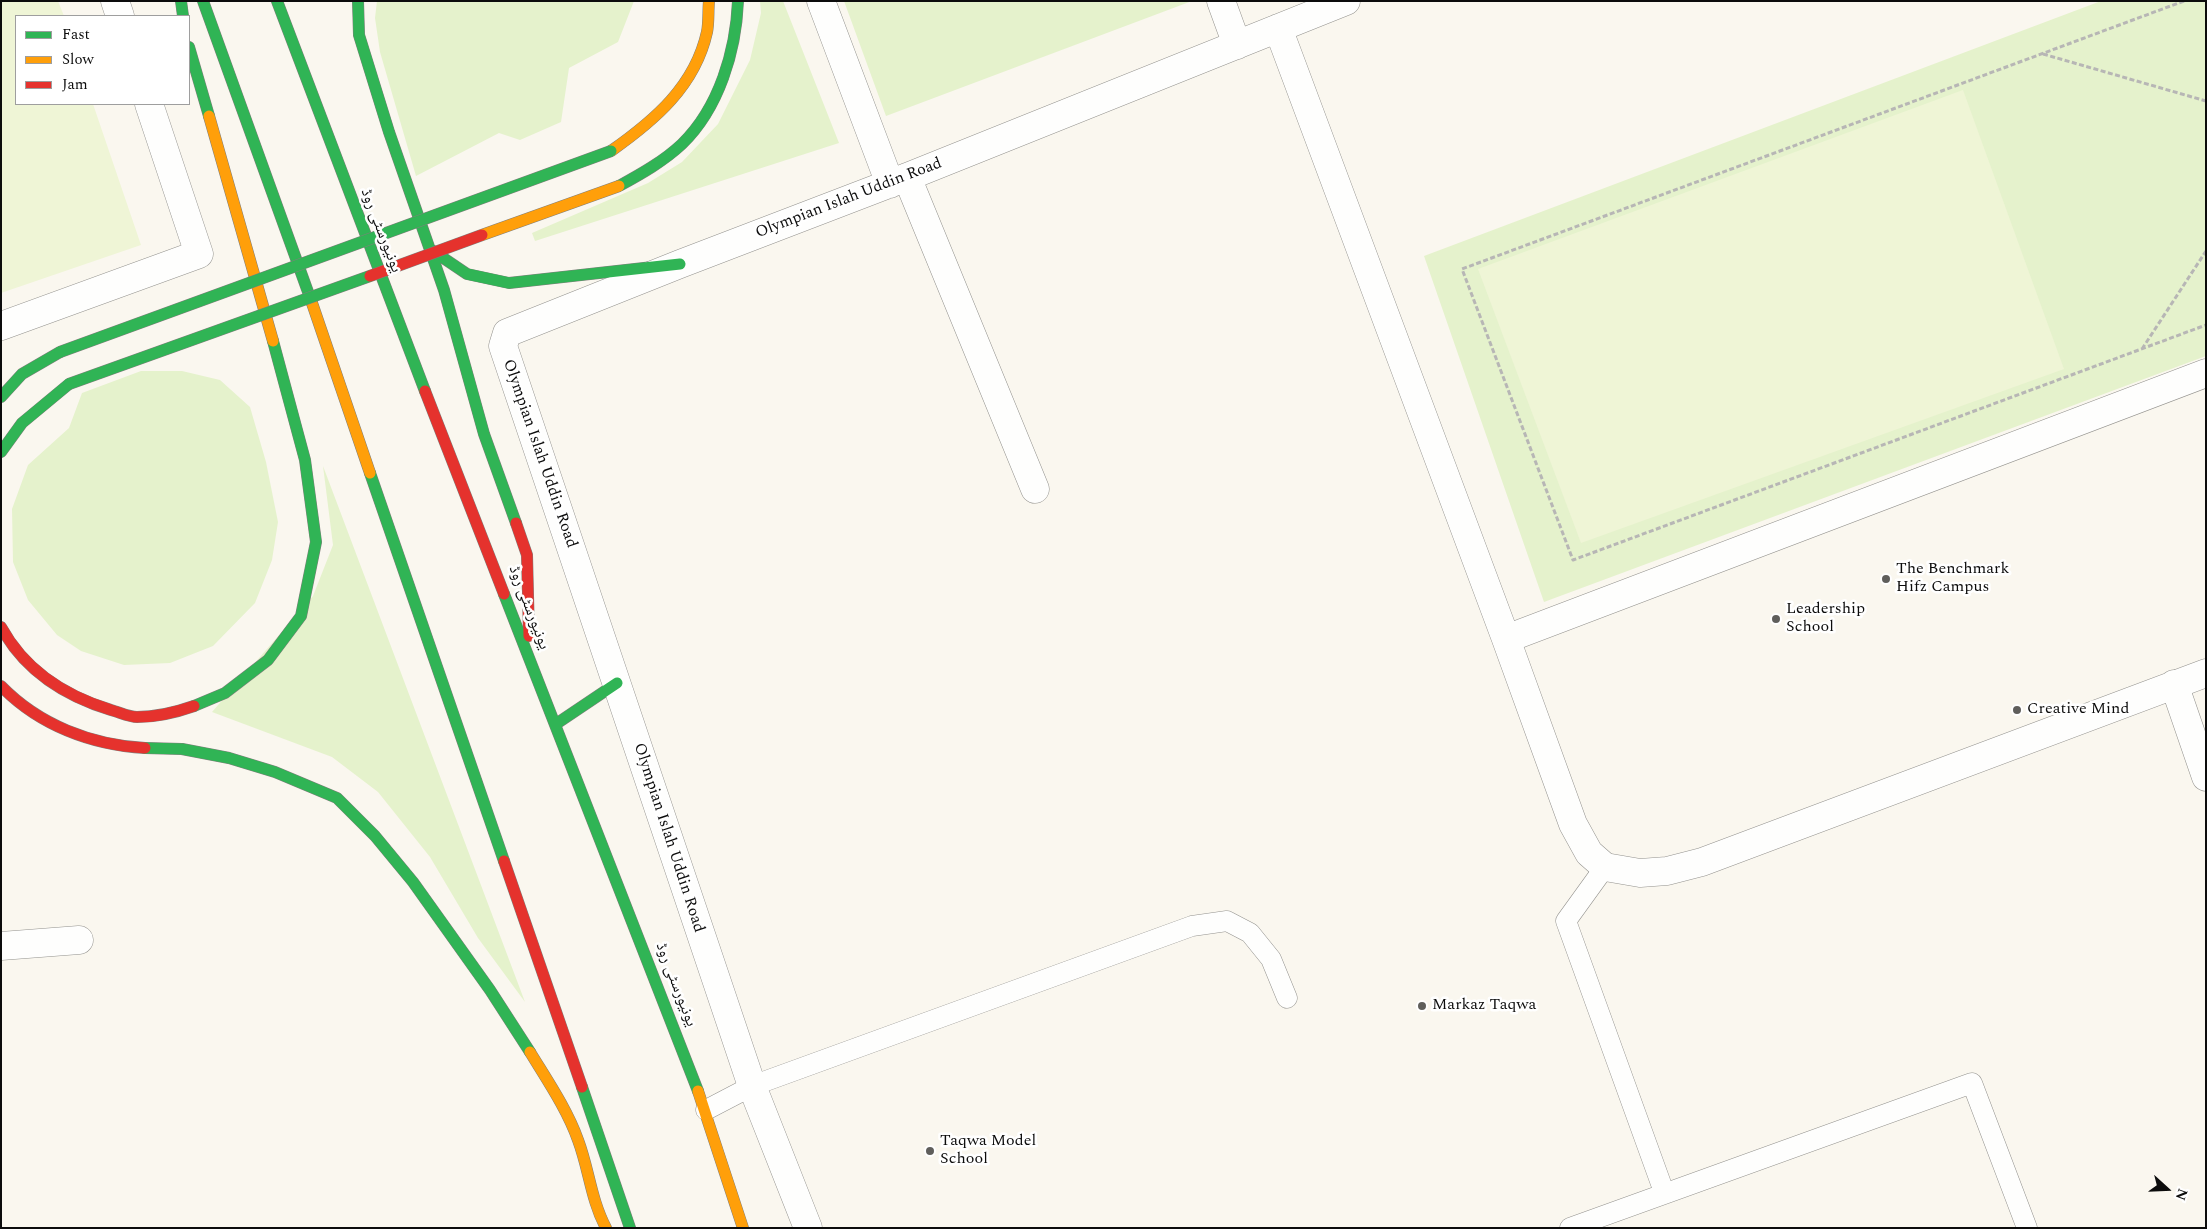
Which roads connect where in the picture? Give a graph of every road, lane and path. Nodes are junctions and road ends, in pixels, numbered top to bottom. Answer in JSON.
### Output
{"nodes":[{"id":1,"x":115,"y":1,"type":"edge"},
{"id":2,"x":181,"y":1,"type":"edge"},
{"id":3,"x":203,"y":1,"type":"edge"},
{"id":4,"x":277,"y":1,"type":"edge"},
{"id":5,"x":358,"y":1,"type":"edge"},
{"id":6,"x":709,"y":1,"type":"edge"},
{"id":7,"x":738,"y":1,"type":"edge"},
{"id":8,"x":821,"y":1,"type":"edge"},
{"id":9,"x":1221,"y":1,"type":"edge"},
{"id":10,"x":1346,"y":1,"type":"edge"},
{"id":11,"x":2184,"y":1,"type":"edge"},
{"id":12,"x":120,"y":15,"type":"edge"},
{"id":13,"x":183,"y":15,"type":"edge"},
{"id":14,"x":1278,"y":28,"type":"junction"},
{"id":15,"x":1237,"y":45,"type":"junction"},
{"id":16,"x":190,"y":50,"type":"edge"},
{"id":17,"x":2044,"y":54,"type":"junction"},
{"id":18,"x":2206,"y":101,"type":"edge"},
{"id":19,"x":150,"y":105,"type":"edge"},
{"id":20,"x":899,"y":180,"type":"junction"},
{"id":21,"x":430,"y":249,"type":"junction"},
{"id":22,"x":2206,"y":251,"type":"edge"},
{"id":23,"x":680,"y":264,"type":"junction"},
{"id":24,"x":2206,"y":325,"type":"edge"},
{"id":25,"x":1,"y":326,"type":"edge"},
{"id":26,"x":2142,"y":349,"type":"junction"},
{"id":27,"x":2206,"y":373,"type":"edge"},
{"id":28,"x":1,"y":397,"type":"edge"},
{"id":29,"x":1,"y":452,"type":"edge"},
{"id":30,"x":1035,"y":489,"type":"dead end"},
{"id":31,"x":1,"y":627,"type":"edge"},
{"id":32,"x":1506,"y":639,"type":"junction"},
{"id":33,"x":529,"y":655,"type":"junction"},
{"id":34,"x":2206,"y":673,"type":"edge"},
{"id":35,"x":617,"y":683,"type":"junction"},
{"id":36,"x":2174,"y":684,"type":"junction"},
{"id":37,"x":1,"y":686,"type":"edge"},
{"id":38,"x":556,"y":724,"type":"junction"},
{"id":39,"x":2206,"y":777,"type":"edge"},
{"id":40,"x":1605,"y":867,"type":"junction"},
{"id":41,"x":78,"y":940,"type":"dead end"},
{"id":42,"x":1,"y":946,"type":"edge"},
{"id":43,"x":1287,"y":998,"type":"dead end"},
{"id":44,"x":752,"y":1086,"type":"junction"},
{"id":45,"x":706,"y":1110,"type":"junction"},
{"id":46,"x":1664,"y":1192,"type":"junction"},
{"id":47,"x":606,"y":1228,"type":"edge"},
{"id":48,"x":630,"y":1228,"type":"edge"},
{"id":49,"x":743,"y":1228,"type":"edge"},
{"id":50,"x":808,"y":1228,"type":"edge"},
{"id":51,"x":1570,"y":1228,"type":"edge"},
{"id":52,"x":2027,"y":1228,"type":"edge"}],
"edges":[{"from":1,"to":12,"type":"street"},
{"from":2,"to":13,"type":"main road"},
{"from":3,"to":48,"type":"main road"},
{"from":4,"to":33,"type":"main road","name":"یونیورسٹی روڈ"},
{"from":5,"to":21,"type":"main road"},
{"from":6,"to":28,"type":"main road","bridge":true},
{"from":7,"to":29,"type":"main road","bridge":true},
{"from":8,"to":20,"type":"street"},
{"from":9,"to":15,"type":"street"},
{"from":10,"to":14,"type":"street","name":"Olympian Islah Uddin Road"},
{"from":11,"to":17,"type":"path"},
{"from":14,"to":15,"type":"street","name":"Olympian Islah Uddin Road"},
{"from":14,"to":32,"type":"street"},
{"from":15,"to":20,"type":"street","name":"Olympian Islah Uddin Road"},
{"from":16,"to":31,"type":"main road"},
{"from":17,"to":18,"type":"path"},
{"from":17,"to":26,"type":"path"},
{"from":19,"to":25,"type":"street"},
{"from":20,"to":23,"type":"street","name":"Olympian Islah Uddin Road"},
{"from":20,"to":30,"type":"street"},
{"from":21,"to":23,"type":"main road"},
{"from":21,"to":33,"type":"main road"},
{"from":22,"to":26,"type":"path"},
{"from":23,"to":35,"type":"street","name":"Olympian Islah Uddin Road"},
{"from":24,"to":26,"type":"path"},
{"from":27,"to":32,"type":"street"},
{"from":32,"to":40,"type":"street"},
{"from":33,"to":38,"type":"main road","name":"یونیورسٹی روڈ"},
{"from":34,"to":36,"type":"street"},
{"from":35,"to":38,"type":"main road"},
{"from":35,"to":44,"type":"street","name":"Olympian Islah Uddin Road"},
{"from":36,"to":39,"type":"street"},
{"from":36,"to":40,"type":"street"},
{"from":37,"to":47,"type":"main road"},
{"from":38,"to":45,"type":"main road","name":"یونیورسٹی روڈ"},
{"from":40,"to":46,"type":"lane"},
{"from":41,"to":42,"type":"street"},
{"from":43,"to":44,"type":"lane"},
{"from":44,"to":45,"type":"lane"},
{"from":44,"to":50,"type":"street","name":"Olympian Islah Uddin Road"},
{"from":45,"to":49,"type":"main road","name":"یونیورسٹی روڈ"},
{"from":46,"to":51,"type":"lane"},
{"from":46,"to":52,"type":"lane"}]}
